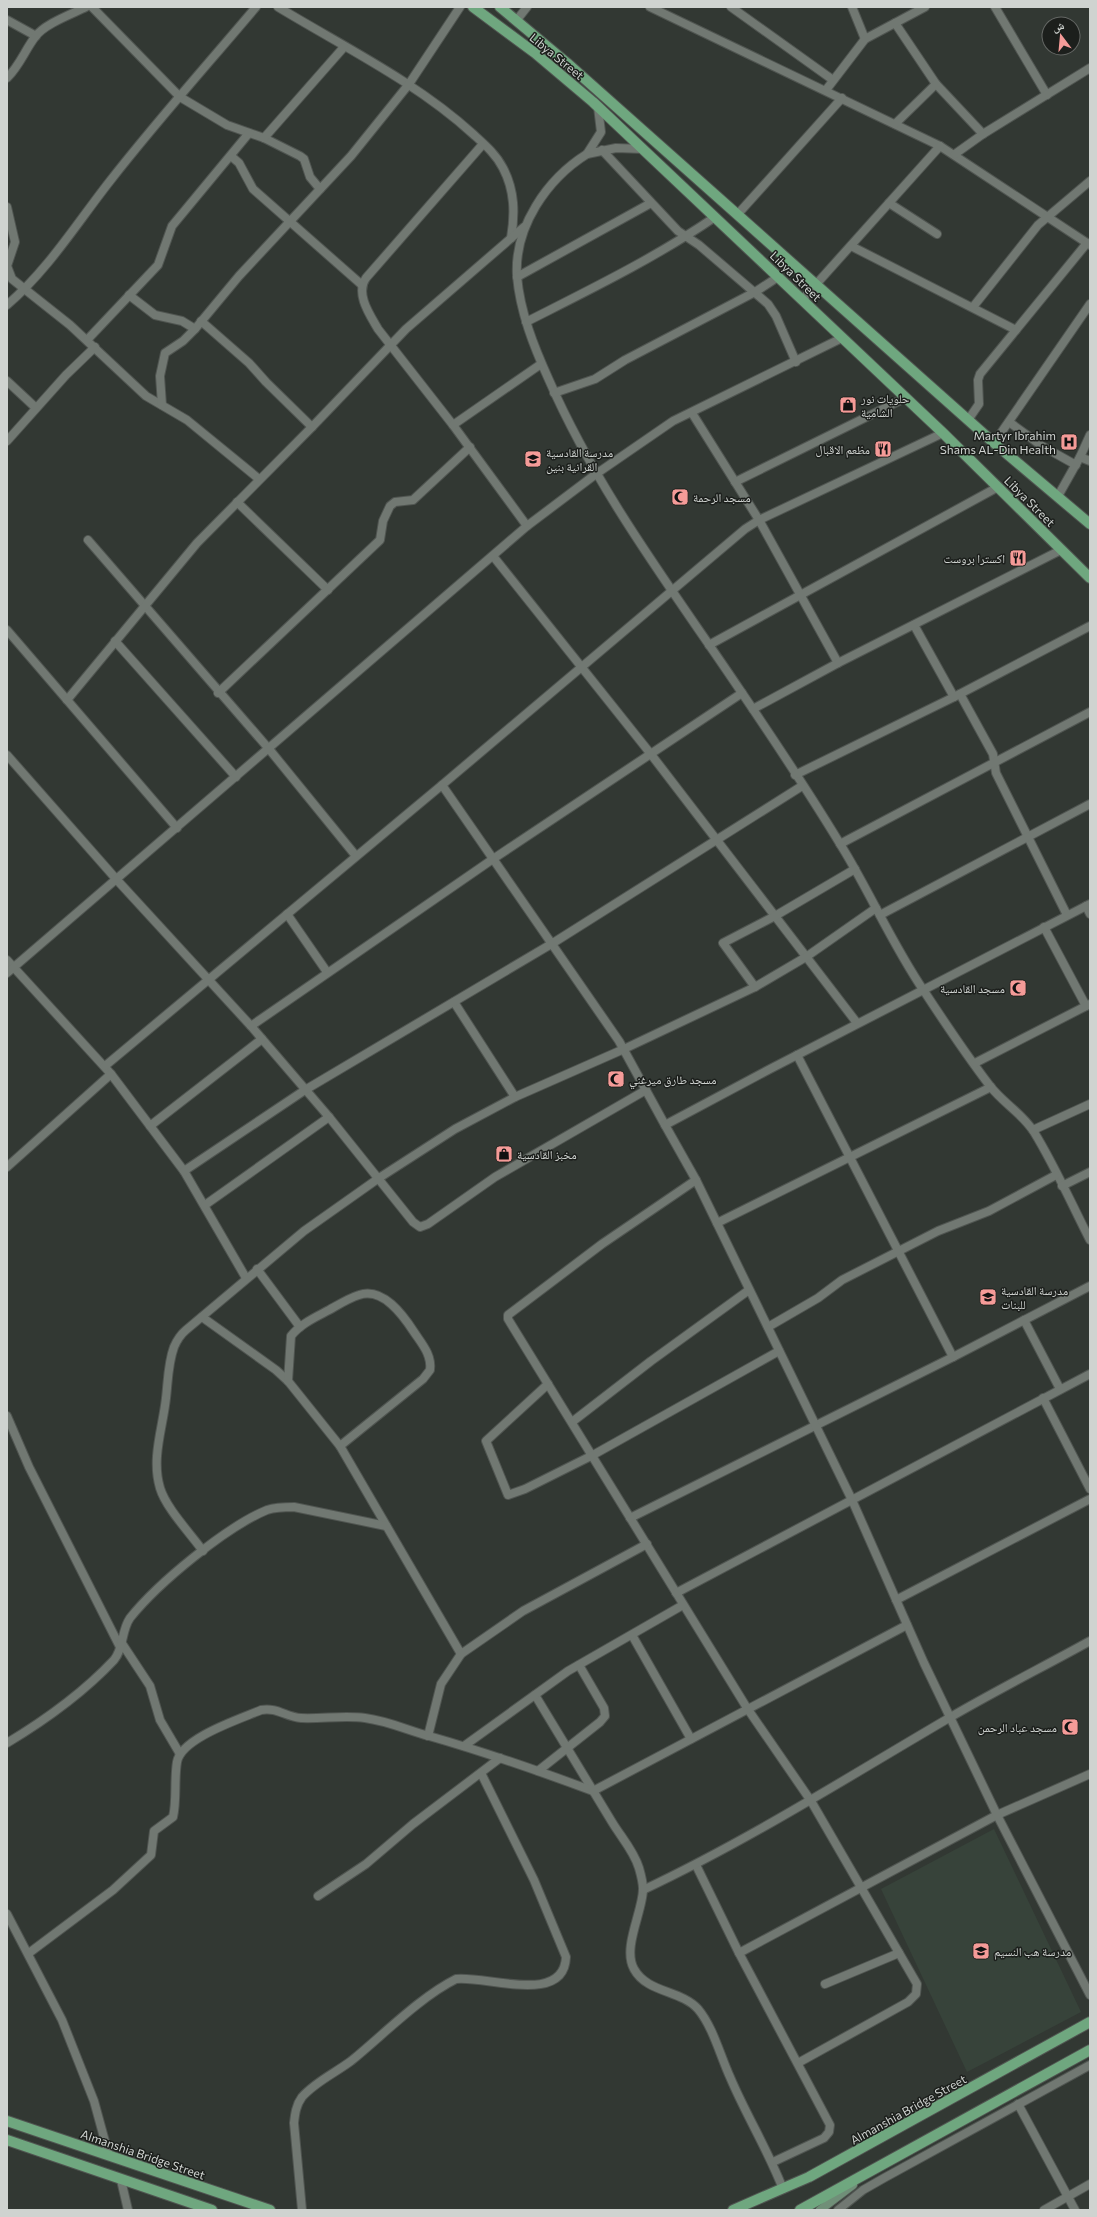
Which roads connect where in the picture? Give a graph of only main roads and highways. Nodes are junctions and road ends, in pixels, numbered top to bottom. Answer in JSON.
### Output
{"nodes":[{"id":1,"x":473,"y":7,"type":"edge"},
{"id":2,"x":500,"y":7,"type":"edge"},
{"id":3,"x":1090,"y":524,"type":"edge"},
{"id":4,"x":1090,"y":578,"type":"edge"},
{"id":5,"x":1090,"y":2022,"type":"edge"},
{"id":6,"x":1090,"y":2050,"type":"edge"},
{"id":7,"x":7,"y":2121,"type":"edge"},
{"id":8,"x":7,"y":2140,"type":"edge"},
{"id":9,"x":883,"y":2165,"type":"junction"},
{"id":10,"x":212,"y":2210,"type":"edge"},
{"id":11,"x":270,"y":2210,"type":"edge"},
{"id":12,"x":733,"y":2210,"type":"edge"},
{"id":13,"x":800,"y":2210,"type":"edge"},
{"id":14,"x":820,"y":2210,"type":"edge"}],
"edges":[{"from":1,"to":4,"type":"main road","name":"Libya Street"},
{"from":2,"to":3,"type":"main road","name":"Libya Street"},
{"from":5,"to":12,"type":"main road","name":"Almanshia Bridge Street"},
{"from":6,"to":9,"type":"main road"},
{"from":7,"to":11,"type":"main road","name":"Almanshia Bridge Street"},
{"from":8,"to":10,"type":"main road"},
{"from":9,"to":13,"type":"main road"},
{"from":9,"to":14,"type":"main road"}]}
